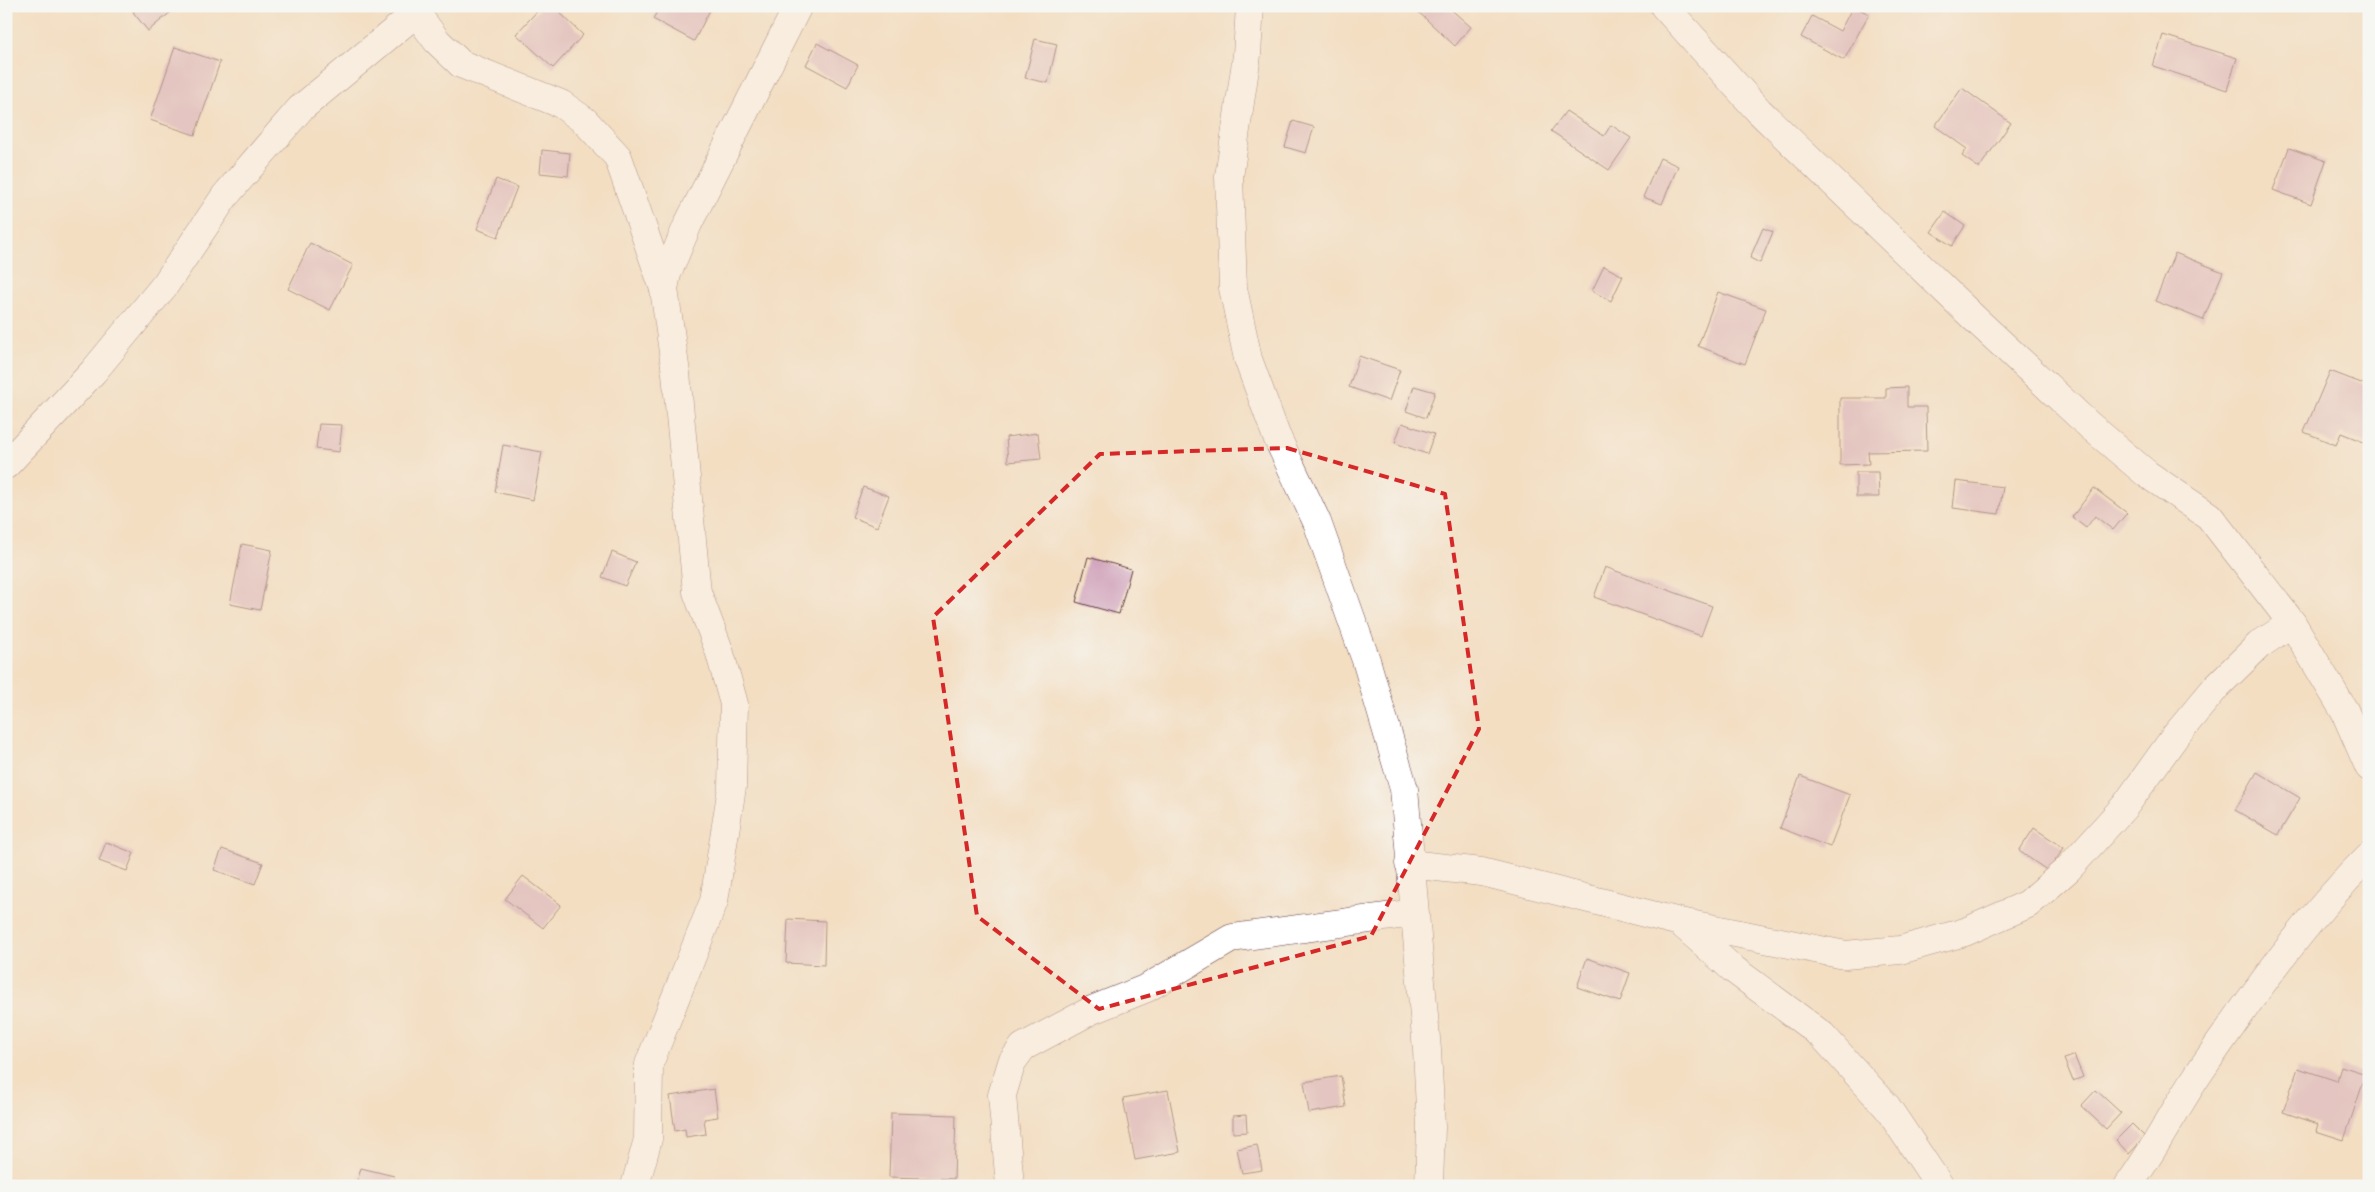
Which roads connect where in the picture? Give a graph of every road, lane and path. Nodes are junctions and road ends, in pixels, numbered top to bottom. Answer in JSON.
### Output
{"nodes":[{"id":1,"x":798,"y":6,"type":"edge"},
{"id":2,"x":1250,"y":6,"type":"edge"},
{"id":3,"x":1664,"y":6,"type":"edge"},
{"id":4,"x":415,"y":10,"type":"edge"},
{"id":5,"x":664,"y":289,"type":"junction"},
{"id":6,"x":6,"y":465,"type":"edge"},
{"id":7,"x":2292,"y":623,"type":"junction"},
{"id":8,"x":2369,"y":767,"type":"edge"},
{"id":9,"x":2369,"y":856,"type":"edge"},
{"id":10,"x":1409,"y":864,"type":"junction"},
{"id":11,"x":1414,"y":913,"type":"junction"},
{"id":12,"x":1680,"y":922,"type":"junction"},
{"id":13,"x":635,"y":1186,"type":"edge"},
{"id":14,"x":1010,"y":1186,"type":"edge"},
{"id":15,"x":1429,"y":1186,"type":"edge"},
{"id":16,"x":1940,"y":1186,"type":"edge"},
{"id":17,"x":2128,"y":1186,"type":"edge"}],
"edges":[{"from":1,"to":5,"type":"street"},
{"from":2,"to":10,"type":"street"},
{"from":3,"to":7,"type":"street"},
{"from":4,"to":5,"type":"street"},
{"from":4,"to":6,"type":"street"},
{"from":5,"to":13,"type":"street"},
{"from":7,"to":8,"type":"street"},
{"from":7,"to":12,"type":"street"},
{"from":9,"to":17,"type":"street"},
{"from":10,"to":11,"type":"street"},
{"from":10,"to":12,"type":"street"},
{"from":11,"to":14,"type":"street"},
{"from":11,"to":15,"type":"street"},
{"from":12,"to":16,"type":"street"}]}
